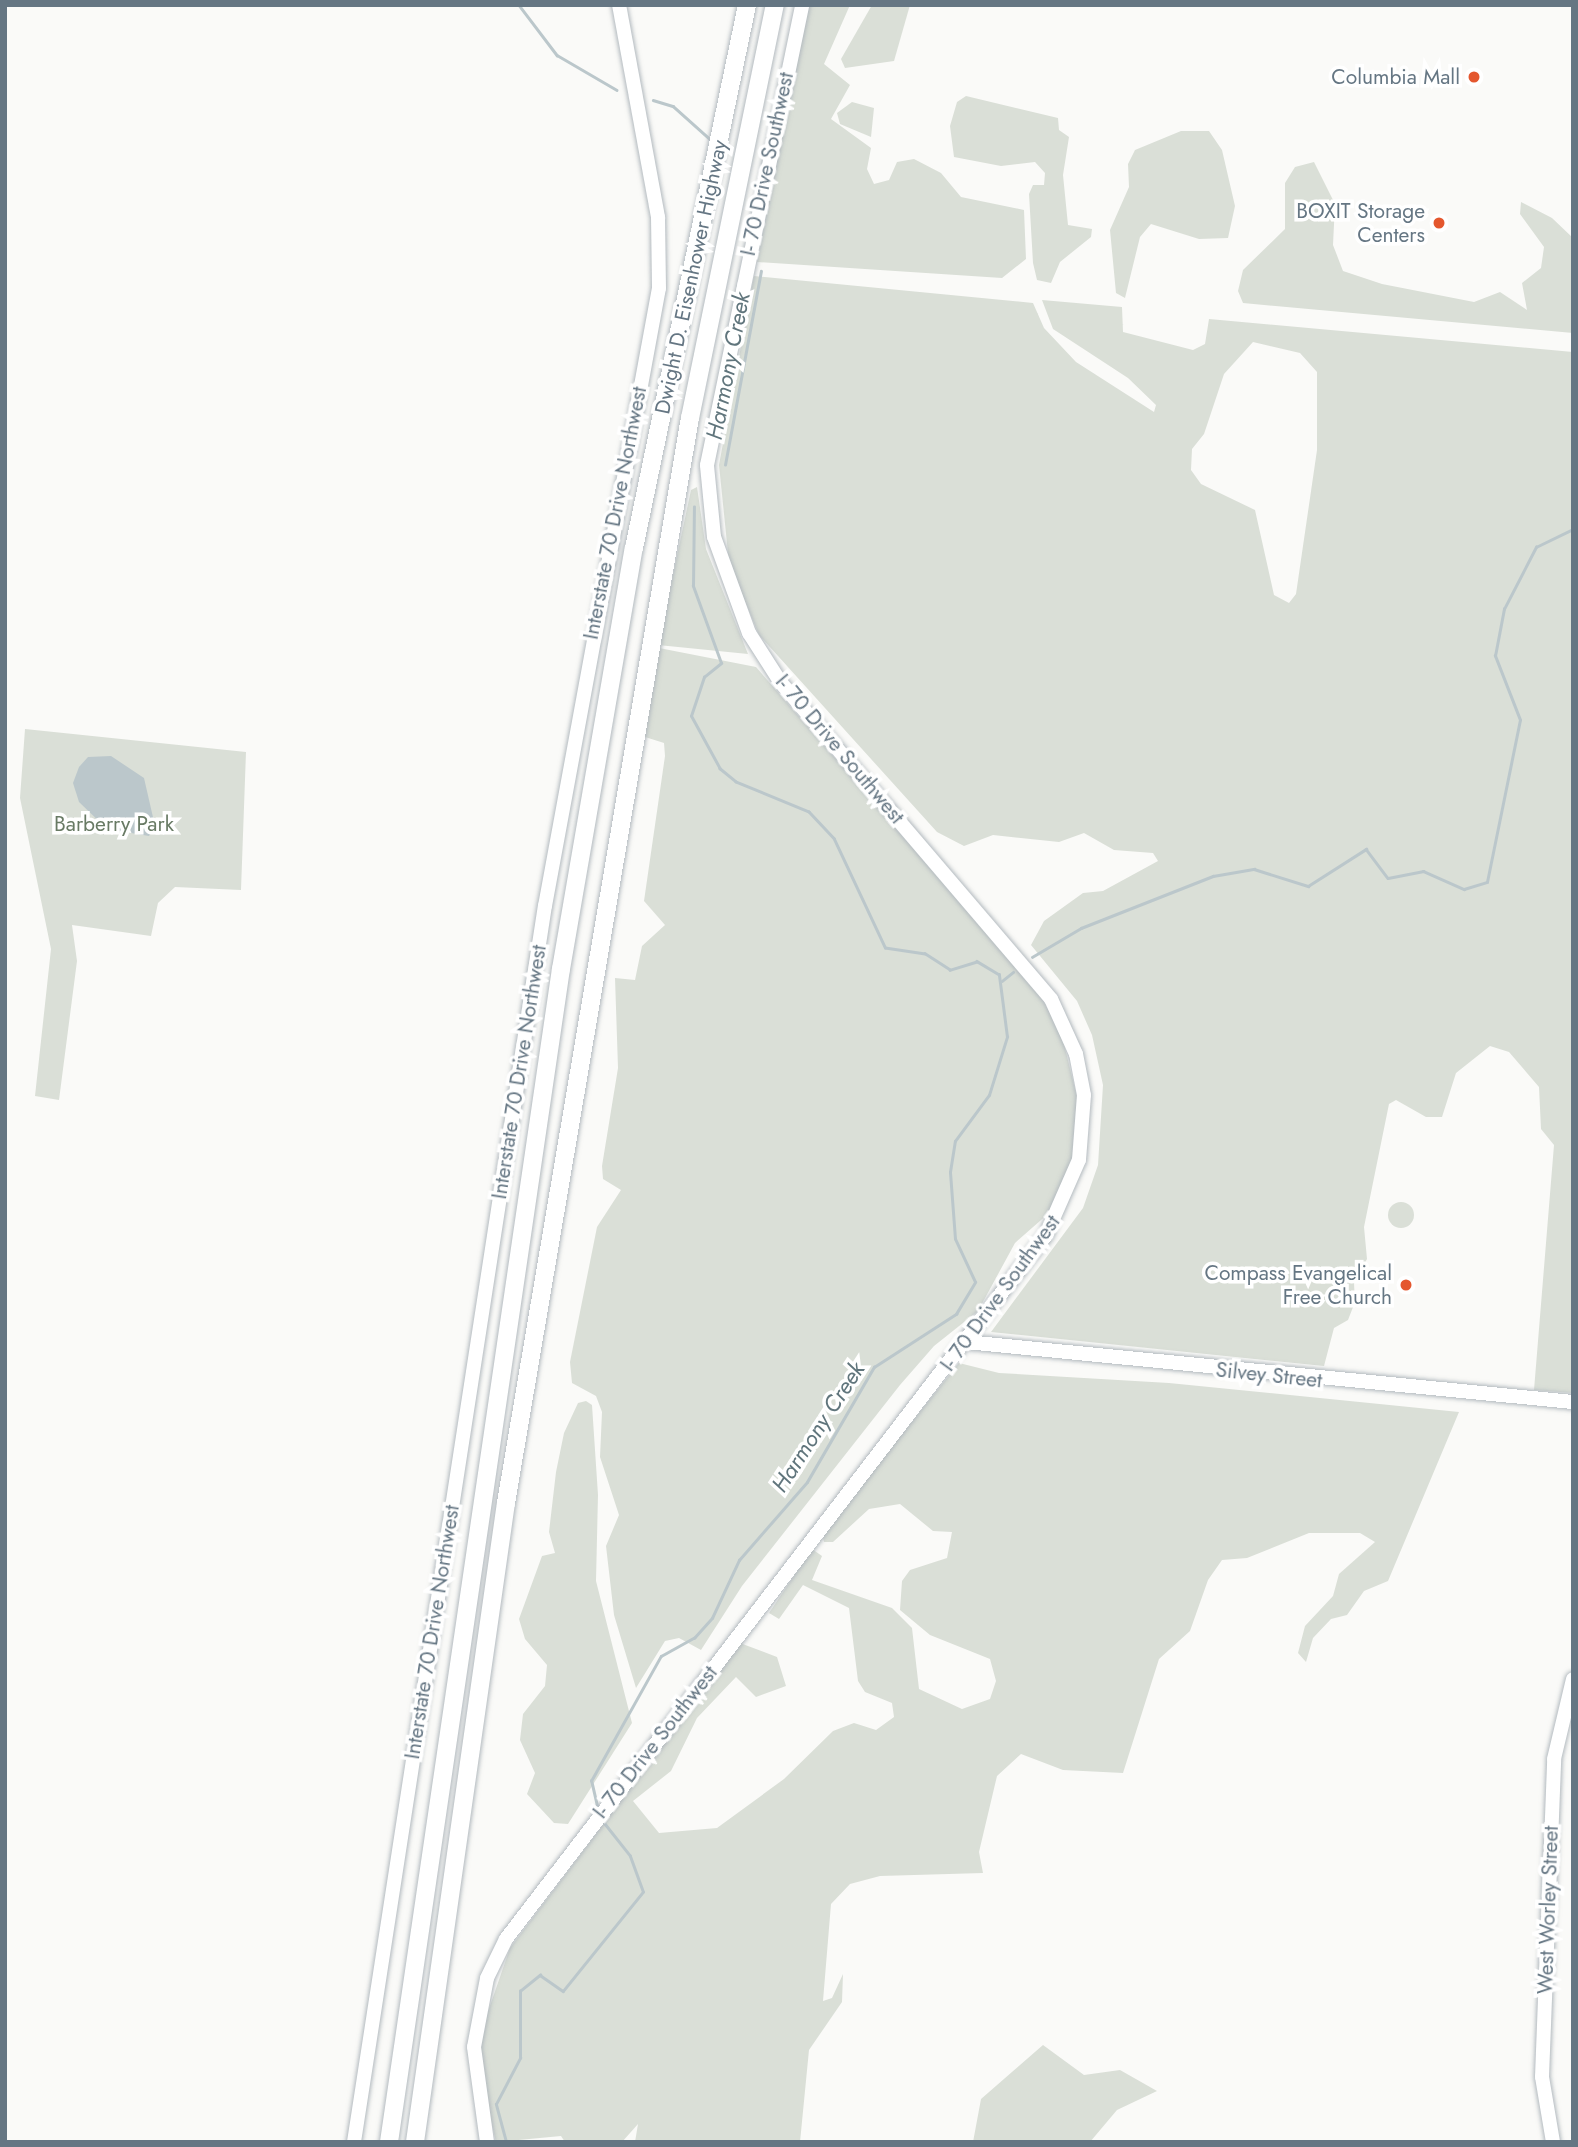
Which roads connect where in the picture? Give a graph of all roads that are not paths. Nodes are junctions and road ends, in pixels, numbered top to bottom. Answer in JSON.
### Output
{"nodes":[{"id":1,"x":619,"y":5,"type":"edge"},
{"id":2,"x":747,"y":5,"type":"edge"},
{"id":3,"x":775,"y":5,"type":"edge"},
{"id":4,"x":802,"y":5,"type":"edge"},
{"id":5,"x":965,"y":1342,"type":"junction"},
{"id":6,"x":1573,"y":1402,"type":"edge"},
{"id":7,"x":1573,"y":1679,"type":"edge"},
{"id":8,"x":355,"y":2142,"type":"edge"},
{"id":9,"x":389,"y":2142,"type":"edge"},
{"id":10,"x":415,"y":2142,"type":"edge"},
{"id":11,"x":487,"y":2142,"type":"edge"},
{"id":12,"x":1553,"y":2142,"type":"edge"}],
"edges":[{"from":1,"to":8,"type":"street","name":"Interstate 70 Drive Northwest"},
{"from":2,"to":9,"type":"highway","name":"Dwight D. Eisenhower Highway"},
{"from":3,"to":10,"type":"highway","name":"Dwight D. Eisenhower Highway"},
{"from":4,"to":5,"type":"street","name":"I- 70 Drive Southwest"},
{"from":5,"to":6,"type":"street","name":"Silvey Street"},
{"from":5,"to":11,"type":"street","name":"I- 70 Drive Southwest"},
{"from":7,"to":12,"type":"street","name":"West Worley Street"}]}
